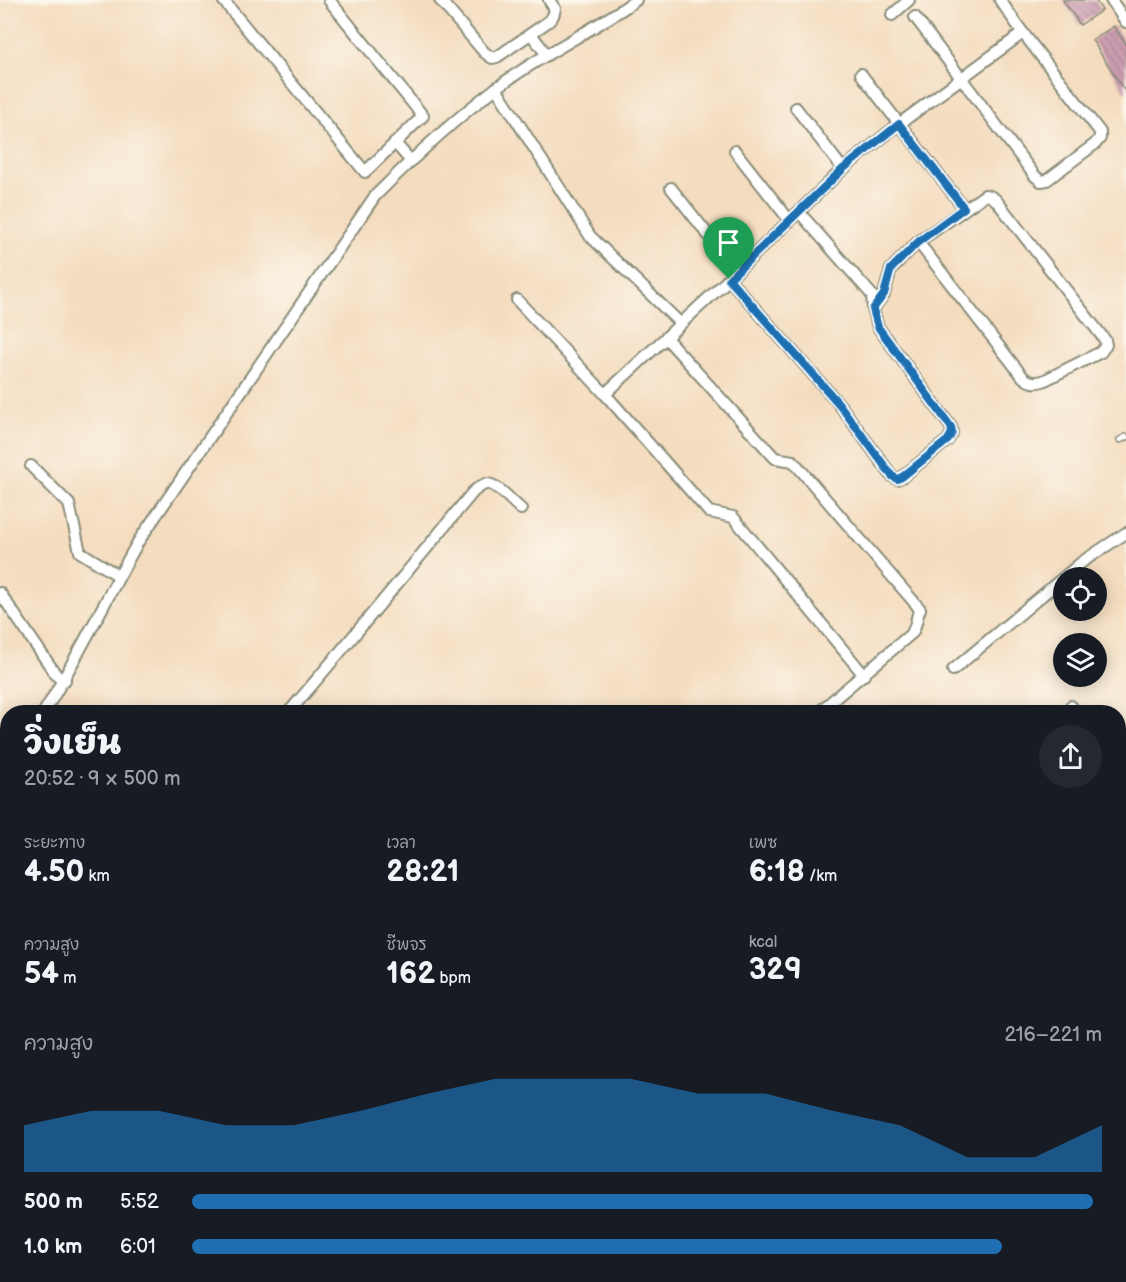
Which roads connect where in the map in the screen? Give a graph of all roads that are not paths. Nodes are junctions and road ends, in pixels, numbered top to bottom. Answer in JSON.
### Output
{"nodes":[{"id":1,"x":224,"y":0,"type":"edge"},
{"id":2,"x":329,"y":0,"type":"edge"},
{"id":3,"x":440,"y":0,"type":"edge"},
{"id":4,"x":549,"y":0,"type":"edge"},
{"id":5,"x":636,"y":0,"type":"edge"},
{"id":6,"x":909,"y":0,"type":"edge"},
{"id":7,"x":1000,"y":0,"type":"edge"},
{"id":8,"x":1111,"y":0,"type":"edge"},
{"id":9,"x":892,"y":15,"type":"dead end"},
{"id":10,"x":1124,"y":16,"type":"edge"},
{"id":11,"x":915,"y":17,"type":"dead end"},
{"id":12,"x":1023,"y":33,"type":"junction"},
{"id":13,"x":531,"y":34,"type":"junction"},
{"id":14,"x":547,"y":55,"type":"junction"},
{"id":15,"x":861,"y":74,"type":"dead end"},
{"id":16,"x":962,"y":79,"type":"junction"},
{"id":17,"x":496,"y":88,"type":"junction"},
{"id":18,"x":796,"y":108,"type":"dead end"},
{"id":19,"x":899,"y":124,"type":"junction"},
{"id":20,"x":395,"y":143,"type":"junction"},
{"id":21,"x":735,"y":151,"type":"dead end"},
{"id":22,"x":410,"y":160,"type":"junction"},
{"id":23,"x":843,"y":169,"type":"junction"},
{"id":24,"x":671,"y":188,"type":"dead end"},
{"id":25,"x":964,"y":208,"type":"junction"},
{"id":26,"x":799,"y":212,"type":"junction"},
{"id":27,"x":790,"y":221,"type":"junction"},
{"id":28,"x":918,"y":242,"type":"junction"},
{"id":29,"x":737,"y":271,"type":"junction"},
{"id":30,"x":729,"y":279,"type":"junction"},
{"id":31,"x":517,"y":300,"type":"dead end"},
{"id":32,"x":873,"y":309,"type":"junction"},
{"id":33,"x":680,"y":323,"type":"junction"},
{"id":34,"x":666,"y":338,"type":"junction"},
{"id":35,"x":605,"y":394,"type":"junction"},
{"id":36,"x":1126,"y":437,"type":"edge"},
{"id":37,"x":1119,"y":440,"type":"dead end"},
{"id":38,"x":31,"y":466,"type":"dead end"},
{"id":39,"x":521,"y":509,"type":"dead end"},
{"id":40,"x":1126,"y":533,"type":"edge"},
{"id":41,"x":118,"y":576,"type":"junction"},
{"id":42,"x":0,"y":593,"type":"edge"},
{"id":43,"x":953,"y":670,"type":"dead end"},
{"id":44,"x":864,"y":675,"type":"junction"},
{"id":45,"x":64,"y":680,"type":"junction"},
{"id":46,"x":48,"y":705,"type":"edge"},
{"id":47,"x":295,"y":705,"type":"edge"},
{"id":48,"x":828,"y":705,"type":"edge"}],
"edges":[{"from":1,"to":20,"type":"street"},
{"from":2,"to":20,"type":"street"},
{"from":3,"to":13,"type":"street"},
{"from":4,"to":13,"type":"street"},
{"from":5,"to":14,"type":"street"},
{"from":6,"to":9,"type":"street"},
{"from":7,"to":12,"type":"street"},
{"from":8,"to":10,"type":"street"},
{"from":11,"to":16,"type":"street"},
{"from":12,"to":16,"type":"street"},
{"from":12,"to":16,"type":"street"},
{"from":13,"to":14,"type":"street"},
{"from":14,"to":17,"type":"street"},
{"from":15,"to":19,"type":"street"},
{"from":16,"to":19,"type":"street"},
{"from":17,"to":22,"type":"street"},
{"from":17,"to":33,"type":"street"},
{"from":18,"to":23,"type":"street"},
{"from":19,"to":23,"type":"street"},
{"from":19,"to":25,"type":"street"},
{"from":20,"to":22,"type":"street"},
{"from":21,"to":27,"type":"street"},
{"from":22,"to":41,"type":"street"},
{"from":23,"to":26,"type":"street"},
{"from":24,"to":29,"type":"street"},
{"from":25,"to":28,"type":"street"},
{"from":25,"to":28,"type":"street"},
{"from":26,"to":27,"type":"street"},
{"from":26,"to":32,"type":"street"},
{"from":27,"to":29,"type":"street"},
{"from":28,"to":32,"type":"street"},
{"from":29,"to":30,"type":"street"},
{"from":30,"to":32,"type":"street"},
{"from":30,"to":33,"type":"street"},
{"from":31,"to":35,"type":"street"},
{"from":33,"to":34,"type":"street"},
{"from":34,"to":35,"type":"street"},
{"from":34,"to":44,"type":"street"},
{"from":35,"to":44,"type":"street"},
{"from":36,"to":37,"type":"lane"},
{"from":38,"to":41,"type":"street"},
{"from":39,"to":47,"type":"street"},
{"from":40,"to":43,"type":"street"},
{"from":41,"to":45,"type":"street"},
{"from":42,"to":45,"type":"street"},
{"from":44,"to":48,"type":"street"},
{"from":45,"to":46,"type":"street"}]}
